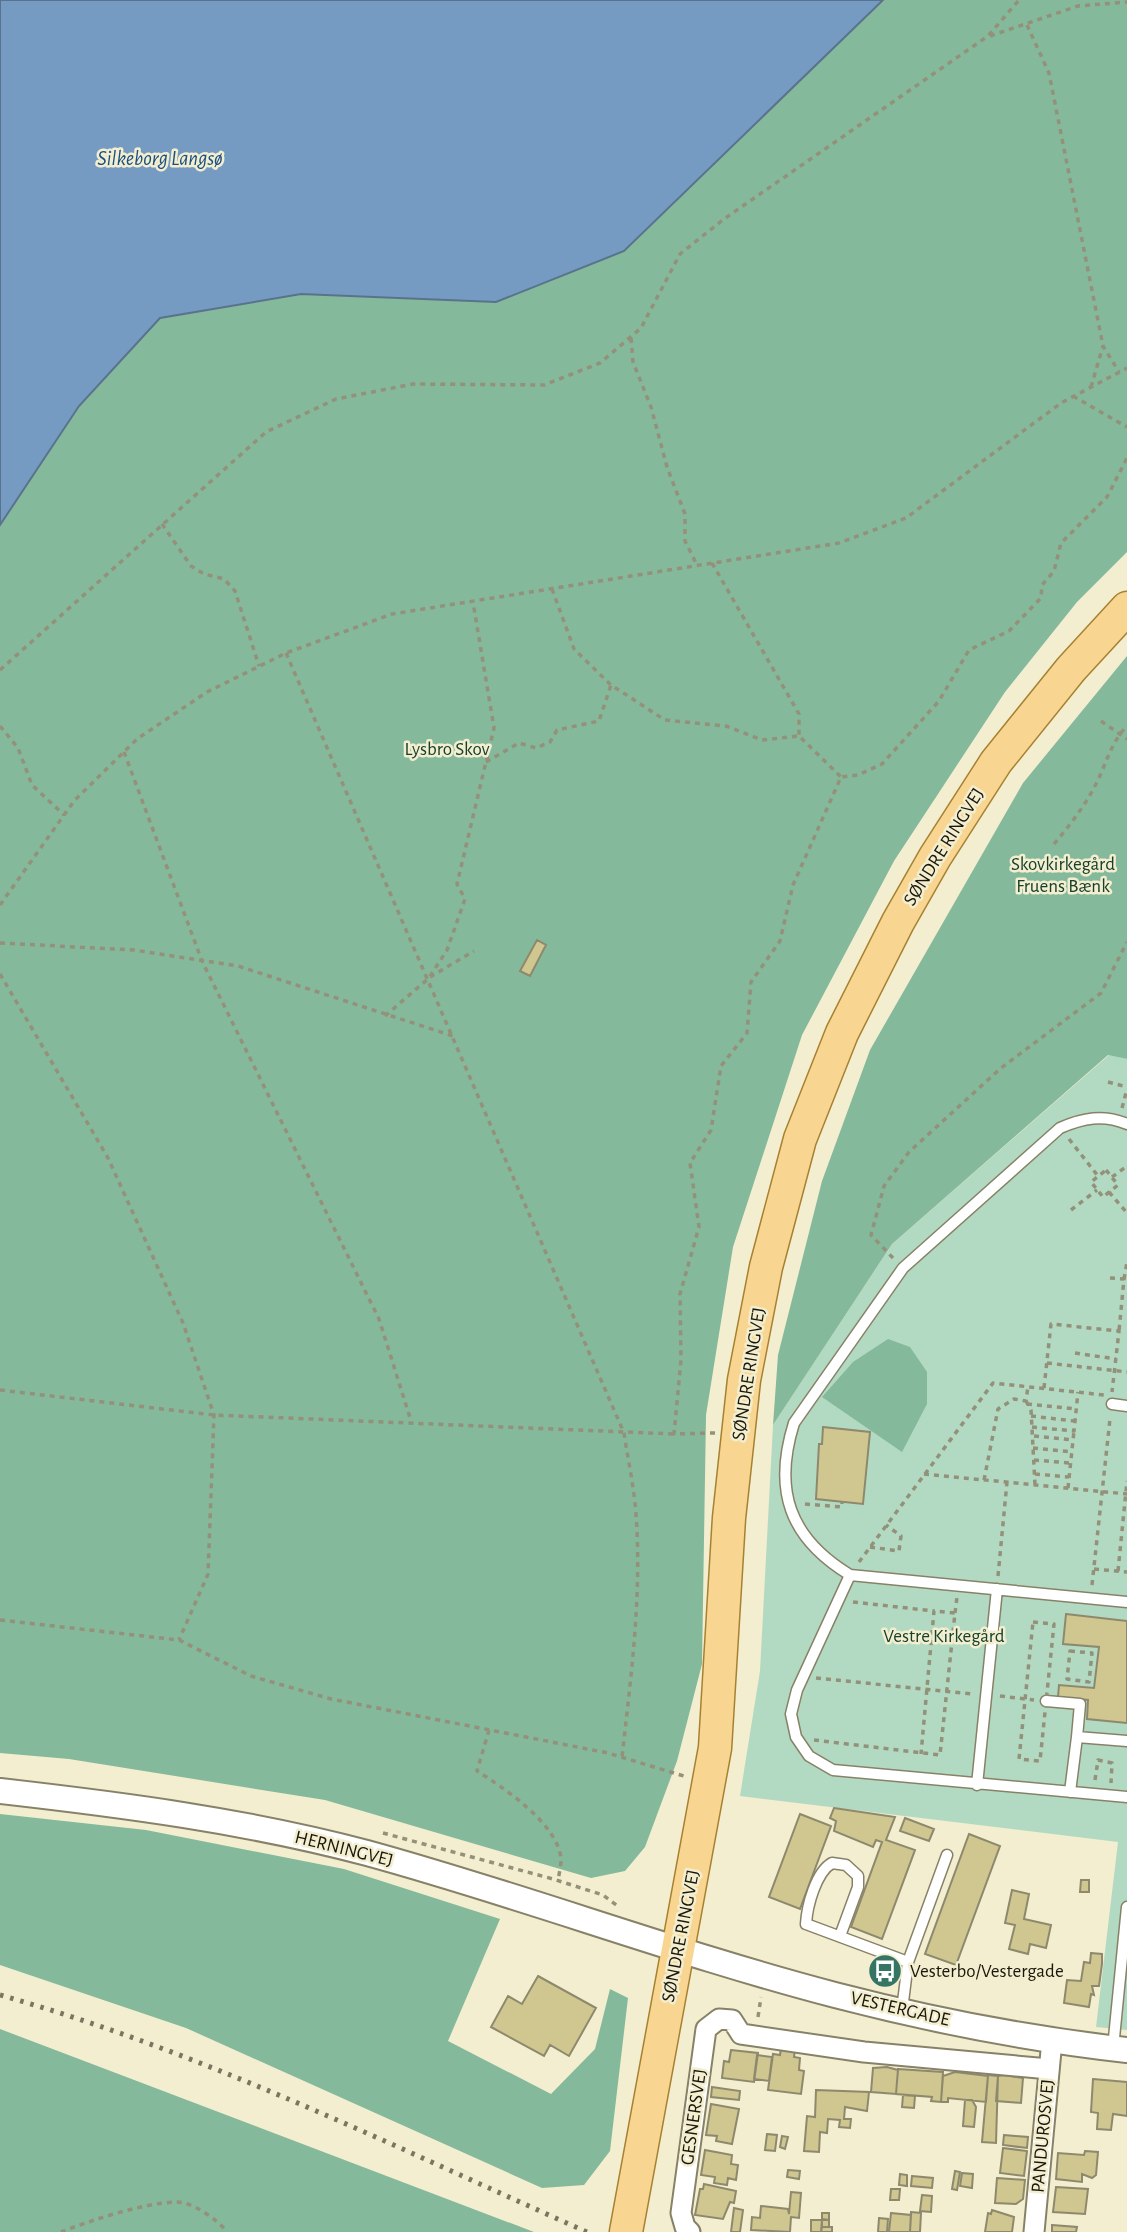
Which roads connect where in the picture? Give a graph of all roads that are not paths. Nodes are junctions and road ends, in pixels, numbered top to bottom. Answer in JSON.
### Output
{"nodes":[{"id":1,"x":1127,"y":608,"type":"edge"},
{"id":2,"x":1123,"y":1122,"type":"edge"},
{"id":3,"x":1112,"y":1404,"type":"road end"},
{"id":4,"x":1127,"y":1406,"type":"edge"},
{"id":5,"x":850,"y":1575,"type":"junction"},
{"id":6,"x":997,"y":1589,"type":"junction"},
{"id":7,"x":1127,"y":1602,"type":"edge"},
{"id":8,"x":1046,"y":1701,"type":"dead end"},
{"id":9,"x":1077,"y":1737,"type":"junction"},
{"id":10,"x":1127,"y":1741,"type":"edge"},
{"id":11,"x":977,"y":1785,"type":"junction"},
{"id":12,"x":0,"y":1791,"type":"edge"},
{"id":13,"x":1070,"y":1792,"type":"junction"},
{"id":14,"x":1127,"y":1797,"type":"edge"},
{"id":15,"x":947,"y":1855,"type":"dead end"},
{"id":16,"x":1127,"y":1907,"type":"edge"},
{"id":17,"x":839,"y":1936,"type":"junction"},
{"id":18,"x":678,"y":1948,"type":"junction"},
{"id":19,"x":908,"y":1962,"type":"junction"},
{"id":20,"x":902,"y":2011,"type":"junction"},
{"id":21,"x":1052,"y":2040,"type":"junction"},
{"id":22,"x":1120,"y":2049,"type":"edge"},
{"id":23,"x":1049,"y":2069,"type":"junction"},
{"id":24,"x":628,"y":2218,"type":"edge"},
{"id":25,"x":690,"y":2232,"type":"edge"},
{"id":26,"x":1034,"y":2232,"type":"edge"}],
"edges":[{"from":1,"to":18,"type":"main road","name":"SØNDRE RINGVEJ"},
{"from":2,"to":5,"type":"lane"},
{"from":3,"to":4,"type":"lane"},
{"from":5,"to":6,"type":"lane"},
{"from":5,"to":11,"type":"lane"},
{"from":6,"to":7,"type":"lane"},
{"from":6,"to":11,"type":"lane"},
{"from":8,"to":9,"type":"lane"},
{"from":9,"to":10,"type":"lane"},
{"from":9,"to":13,"type":"lane"},
{"from":11,"to":13,"type":"lane"},
{"from":12,"to":18,"type":"street","name":"HERNINGVEJ"},
{"from":13,"to":14,"type":"lane"},
{"from":15,"to":19,"type":"lane"},
{"from":16,"to":22,"type":"lane"},
{"from":17,"to":17,"type":"lane"},
{"from":17,"to":19,"type":"lane"},
{"from":18,"to":20,"type":"street","name":"VESTERGADE"},
{"from":18,"to":24,"type":"main road","name":"SØNDRE RINGVEJ"},
{"from":19,"to":20,"type":"lane"},
{"from":20,"to":21,"type":"street","name":"VESTERGADE"},
{"from":21,"to":22,"type":"street","name":"VESTERGADE"},
{"from":21,"to":23,"type":"street","name":"PANDUROSVEJ"},
{"from":23,"to":25,"type":"street","name":"GESNERSVEJ"},
{"from":23,"to":26,"type":"street","name":"PANDUROSVEJ"}]}
